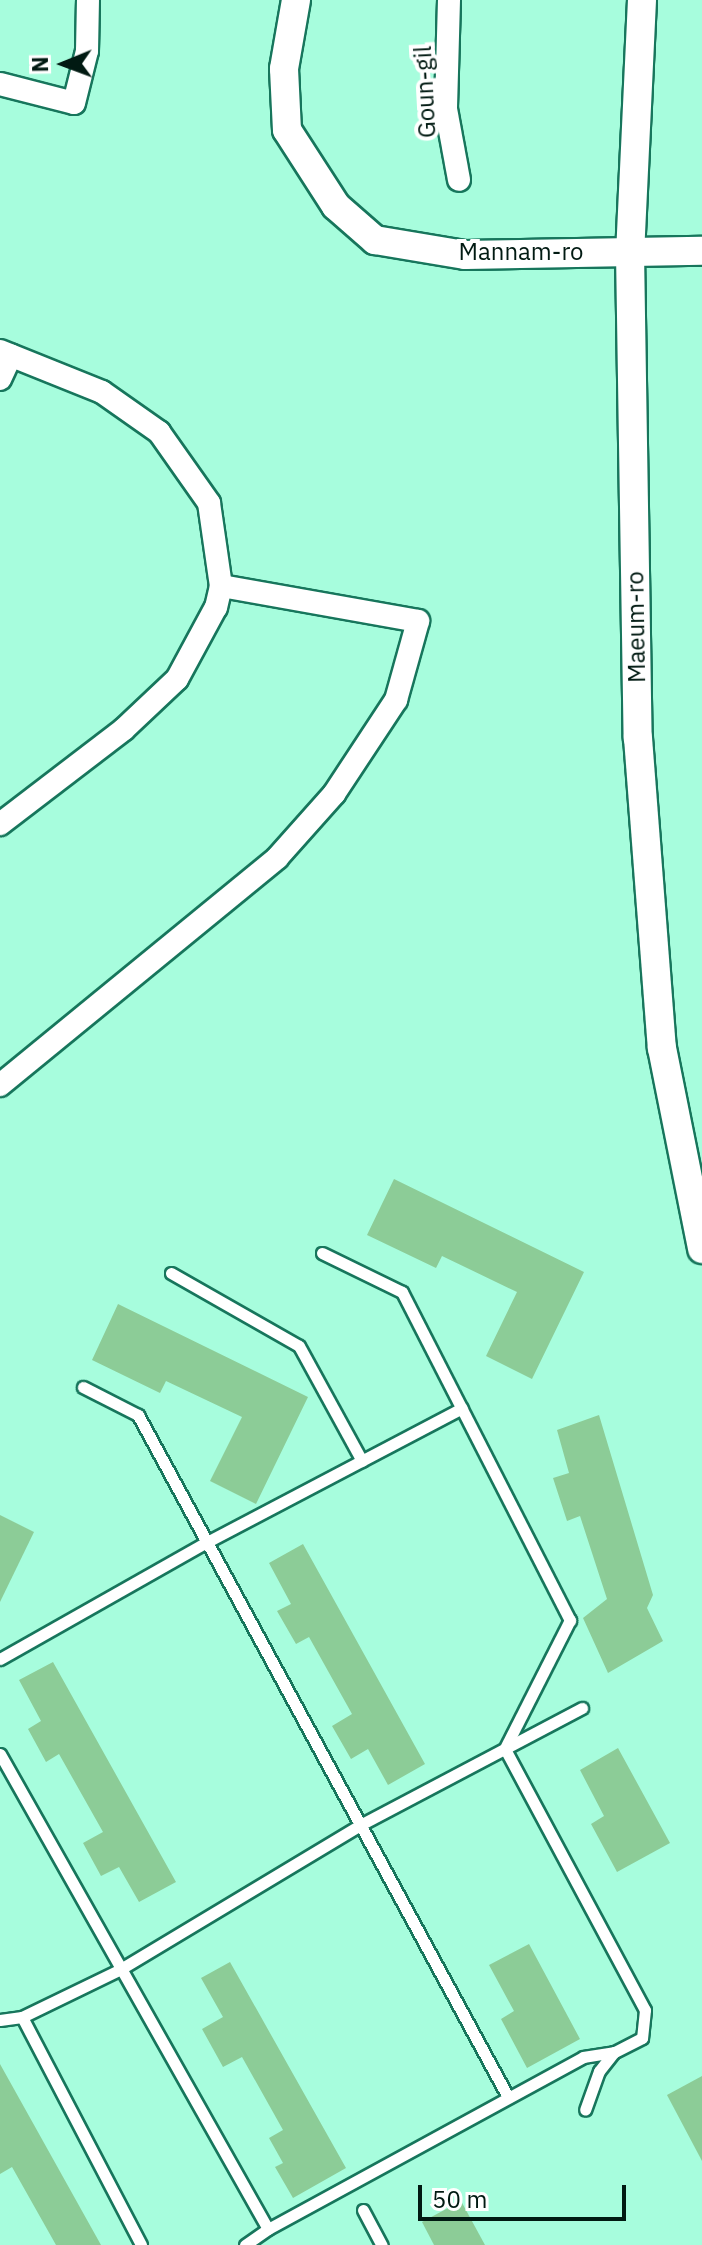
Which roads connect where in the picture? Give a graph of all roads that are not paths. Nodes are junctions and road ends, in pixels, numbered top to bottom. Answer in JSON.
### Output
{"nodes":[{"id":1,"x":88,"y":0,"type":"edge"},
{"id":2,"x":296,"y":0,"type":"edge"},
{"id":3,"x":449,"y":0,"type":"edge"},
{"id":4,"x":642,"y":0,"type":"edge"},
{"id":5,"x":0,"y":84,"type":"edge"},
{"id":6,"x":459,"y":180,"type":"dead end"},
{"id":7,"x":702,"y":251,"type":"edge"},
{"id":8,"x":630,"y":252,"type":"junction"},
{"id":9,"x":6,"y":353,"type":"edge"},
{"id":10,"x":0,"y":379,"type":"edge"},
{"id":11,"x":221,"y":586,"type":"junction"},
{"id":12,"x":0,"y":824,"type":"edge"},
{"id":13,"x":0,"y":1085,"type":"edge"},
{"id":14,"x":702,"y":1249,"type":"edge"},
{"id":15,"x":322,"y":1253,"type":"dead end"},
{"id":16,"x":171,"y":1273,"type":"dead end"},
{"id":17,"x":83,"y":1387,"type":"dead end"},
{"id":18,"x":462,"y":1408,"type":"junction"},
{"id":19,"x":362,"y":1461,"type":"junction"},
{"id":20,"x":205,"y":1543,"type":"junction"},
{"id":21,"x":0,"y":1659,"type":"edge"},
{"id":22,"x":582,"y":1708,"type":"dead end"},
{"id":23,"x":505,"y":1749,"type":"junction"},
{"id":24,"x":0,"y":1754,"type":"edge"},
{"id":25,"x":360,"y":1825,"type":"junction"},
{"id":26,"x":119,"y":1970,"type":"junction"},
{"id":27,"x":22,"y":2017,"type":"junction"},
{"id":28,"x":0,"y":2020,"type":"edge"},
{"id":29,"x":614,"y":2052,"type":"junction"},
{"id":30,"x":508,"y":2097,"type":"junction"},
{"id":31,"x":585,"y":2110,"type":"dead end"},
{"id":32,"x":363,"y":2210,"type":"dead end"},
{"id":33,"x":268,"y":2229,"type":"junction"},
{"id":34,"x":141,"y":2245,"type":"edge"},
{"id":35,"x":245,"y":2245,"type":"edge"},
{"id":36,"x":382,"y":2245,"type":"edge"}],
"edges":[{"from":1,"to":5,"type":"street"},
{"from":2,"to":8,"type":"street","name":"Mannam-ro"},
{"from":3,"to":6,"type":"street","name":"Goun-gil"},
{"from":4,"to":8,"type":"street","name":"Maeum-ro"},
{"from":7,"to":8,"type":"street","name":"Mannam-ro"},
{"from":8,"to":14,"type":"street","name":"Maeum-ro"},
{"from":9,"to":10,"type":"street"},
{"from":9,"to":11,"type":"street"},
{"from":11,"to":12,"type":"street"},
{"from":11,"to":13,"type":"street"},
{"from":15,"to":18,"type":"lane"},
{"from":16,"to":19,"type":"lane"},
{"from":17,"to":20,"type":"lane"},
{"from":18,"to":19,"type":"lane"},
{"from":18,"to":23,"type":"lane"},
{"from":19,"to":20,"type":"lane"},
{"from":20,"to":21,"type":"lane"},
{"from":20,"to":25,"type":"lane"},
{"from":22,"to":23,"type":"lane"},
{"from":23,"to":25,"type":"lane"},
{"from":23,"to":29,"type":"lane"},
{"from":24,"to":26,"type":"lane"},
{"from":25,"to":26,"type":"lane"},
{"from":25,"to":30,"type":"lane"},
{"from":26,"to":27,"type":"lane"},
{"from":26,"to":33,"type":"lane"},
{"from":27,"to":28,"type":"lane"},
{"from":27,"to":34,"type":"lane"},
{"from":29,"to":30,"type":"lane"},
{"from":29,"to":31,"type":"lane"},
{"from":30,"to":33,"type":"lane"},
{"from":32,"to":36,"type":"lane"},
{"from":33,"to":35,"type":"lane"}]}
